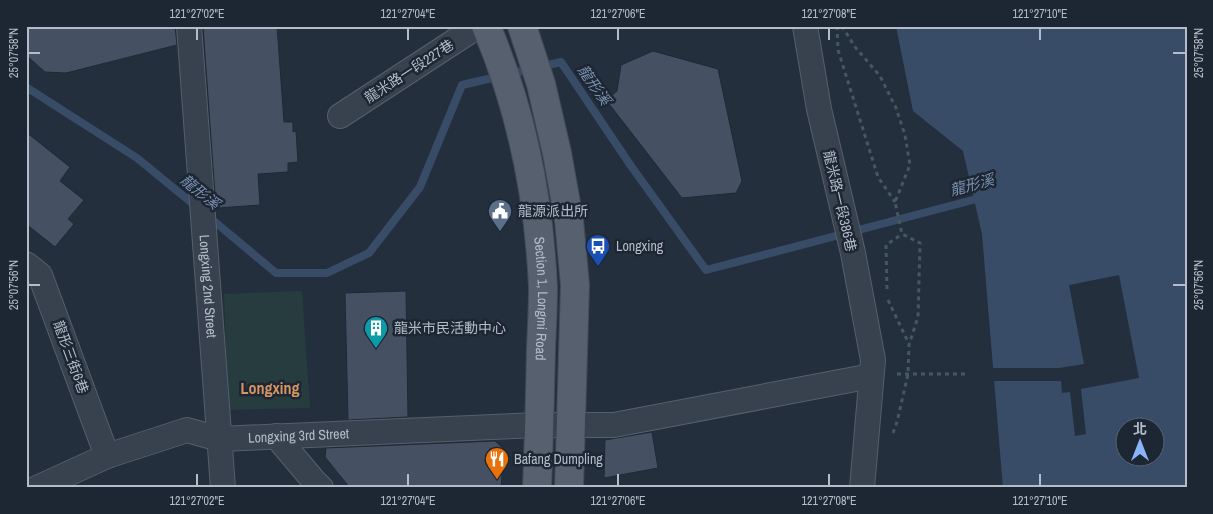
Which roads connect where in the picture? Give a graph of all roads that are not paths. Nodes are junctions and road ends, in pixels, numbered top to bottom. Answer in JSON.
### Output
{"nodes":[{"id":1,"x":190,"y":26,"type":"edge"},
{"id":2,"x":805,"y":26,"type":"edge"},
{"id":3,"x":486,"y":32,"type":"edge"},
{"id":4,"x":524,"y":32,"type":"edge"},
{"id":5,"x":340,"y":116,"type":"dead end"},
{"id":6,"x":557,"y":152,"type":"junction"},
{"id":7,"x":527,"y":159,"type":"junction"},
{"id":8,"x":26,"y":264,"type":"edge"},
{"id":9,"x":871,"y":376,"type":"junction"},
{"id":10,"x":539,"y":425,"type":"junction"},
{"id":11,"x":571,"y":425,"type":"junction"},
{"id":12,"x":276,"y":436,"type":"junction"},
{"id":13,"x":219,"y":439,"type":"junction"},
{"id":14,"x":108,"y":456,"type":"junction"},
{"id":15,"x":37,"y":488,"type":"edge"},
{"id":16,"x":223,"y":488,"type":"edge"},
{"id":17,"x":321,"y":488,"type":"edge"},
{"id":18,"x":537,"y":488,"type":"edge"},
{"id":19,"x":569,"y":488,"type":"edge"},
{"id":20,"x":862,"y":488,"type":"edge"}],
"edges":[{"from":1,"to":13,"type":"street","name":"Longxing 2nd Street"},
{"from":2,"to":9,"type":"street","name":"龍米路一段386巷"},
{"from":3,"to":5,"type":"street","name":"龍米路一段227巷"},
{"from":3,"to":7,"type":"main road","name":"Section 1, Longmi Road"},
{"from":4,"to":6,"type":"main road"},
{"from":6,"to":7,"type":"main road"},
{"from":6,"to":11,"type":"main road"},
{"from":7,"to":10,"type":"main road","name":"Section 1, Longmi Road"},
{"from":8,"to":14,"type":"street","name":"龍形三街6巷"},
{"from":9,"to":11,"type":"street"},
{"from":9,"to":20,"type":"street","name":"龍米路一段386巷"},
{"from":10,"to":11,"type":"street","name":"Longxing 3rd Street"},
{"from":10,"to":12,"type":"street","name":"Longxing 3rd Street"},
{"from":10,"to":18,"type":"main road","name":"Section 1, Longmi Road"},
{"from":11,"to":19,"type":"main road"},
{"from":12,"to":13,"type":"street","name":"Longxing 3rd Street"},
{"from":12,"to":17,"type":"street"},
{"from":13,"to":14,"type":"street","name":"Longxing 3rd Street"},
{"from":13,"to":16,"type":"street","name":"Longxing 2nd Street"},
{"from":14,"to":15,"type":"street","name":"Longxing 3rd Street"}]}
